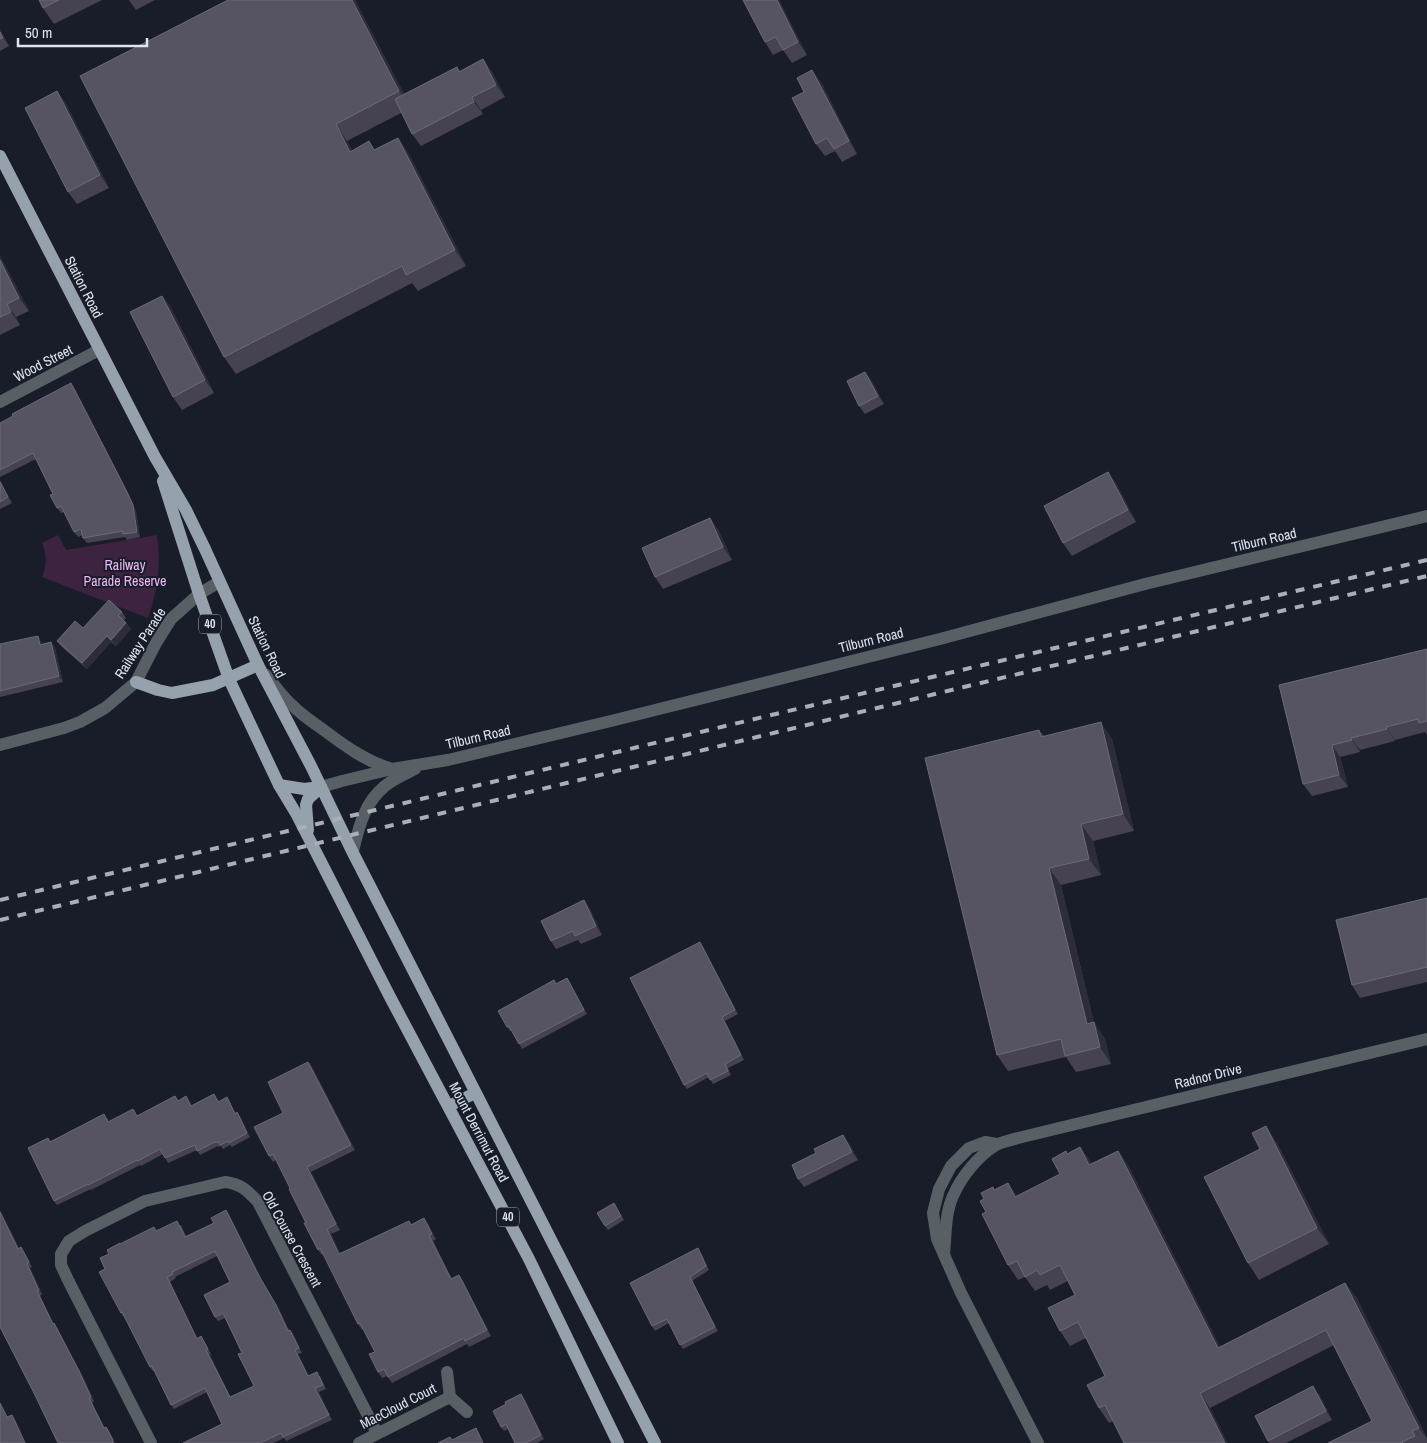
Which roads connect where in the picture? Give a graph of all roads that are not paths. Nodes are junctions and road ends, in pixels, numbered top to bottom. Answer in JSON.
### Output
{"nodes":[{"id":1,"x":0,"y":156,"type":"edge"},
{"id":2,"x":99,"y":350,"type":"junction"},
{"id":3,"x":0,"y":402,"type":"edge"},
{"id":4,"x":155,"y":457,"type":"junction"},
{"id":5,"x":1427,"y":516,"type":"edge"},
{"id":6,"x":219,"y":582,"type":"junction"},
{"id":7,"x":199,"y":594,"type":"junction"},
{"id":8,"x":258,"y":665,"type":"junction"},
{"id":9,"x":229,"y":679,"type":"junction"},
{"id":10,"x":136,"y":682,"type":"junction"},
{"id":11,"x":0,"y":745,"type":"edge"},
{"id":12,"x":426,"y":763,"type":"junction"},
{"id":13,"x":392,"y":769,"type":"junction"},
{"id":14,"x":279,"y":785,"type":"junction"},
{"id":15,"x":321,"y":787,"type":"junction"},
{"id":16,"x":309,"y":837,"type":"junction"},
{"id":17,"x":353,"y":851,"type":"junction"},
{"id":18,"x":1427,"y":1039,"type":"edge"},
{"id":19,"x":475,"y":1093,"type":"junction"},
{"id":20,"x":449,"y":1106,"type":"junction"},
{"id":21,"x":447,"y":1372,"type":"dead end"},
{"id":22,"x":450,"y":1397,"type":"junction"},
{"id":23,"x":467,"y":1412,"type":"dead end"},
{"id":24,"x":377,"y":1433,"type":"junction"},
{"id":25,"x":151,"y":1443,"type":"edge"},
{"id":26,"x":359,"y":1443,"type":"edge"},
{"id":27,"x":618,"y":1443,"type":"edge"},
{"id":28,"x":654,"y":1443,"type":"edge"},
{"id":29,"x":1038,"y":1443,"type":"edge"}],
"edges":[{"from":1,"to":2,"type":"main road","name":"Station Road","number":"40"},
{"from":2,"to":3,"type":"street","name":"Wood Street"},
{"from":2,"to":4,"type":"main road","name":"Station Road","number":"40"},
{"from":4,"to":6,"type":"main road","name":"Station Road","number":"40"},
{"from":4,"to":7,"type":"main road","name":"Station Road","number":"40"},
{"from":5,"to":12,"type":"street","name":"Tilburn Road"},
{"from":6,"to":7,"type":"street","name":"Railway Parade"},
{"from":6,"to":8,"type":"main road","name":"Station Road","number":"40"},
{"from":7,"to":9,"type":"main road","name":"Station Road","number":"40"},
{"from":7,"to":10,"type":"street","name":"Railway Parade"},
{"from":8,"to":9,"type":"main road"},
{"from":8,"to":13,"type":"street"},
{"from":8,"to":15,"type":"main road","name":"Station Road","number":"40"},
{"from":9,"to":10,"type":"main road"},
{"from":9,"to":14,"type":"main road","name":"Station Road","number":"40"},
{"from":10,"to":11,"type":"street","name":"Railway Parade"},
{"from":12,"to":13,"type":"street","name":"Tilburn Road"},
{"from":12,"to":17,"type":"street"},
{"from":13,"to":15,"type":"street","name":"Tilburn Road"},
{"from":14,"to":15,"type":"main road"},
{"from":14,"to":16,"type":"main road","name":"Station Road","number":"40"},
{"from":15,"to":16,"type":"main road"},
{"from":15,"to":17,"type":"main road","name":"Station Road","number":"40"},
{"from":16,"to":20,"type":"main road","name":"Mount Derrimut Road","number":"40"},
{"from":17,"to":19,"type":"main road","name":"Mount Derrimut Road","number":"40"},
{"from":18,"to":29,"type":"street","name":"Radnor Drive"},
{"from":19,"to":20,"type":"main road"},
{"from":19,"to":28,"type":"main road","name":"Mount Derrimut Road","number":"40"},
{"from":20,"to":27,"type":"main road","name":"Mount Derrimut Road","number":"40"},
{"from":21,"to":22,"type":"street","name":"MacCloud Court"},
{"from":22,"to":23,"type":"street","name":"MacCloud Court"},
{"from":22,"to":24,"type":"street","name":"MacCloud Court"},
{"from":24,"to":25,"type":"street","name":"Old Course Crescent"},
{"from":24,"to":26,"type":"street","name":"MacCloud Court"}]}
